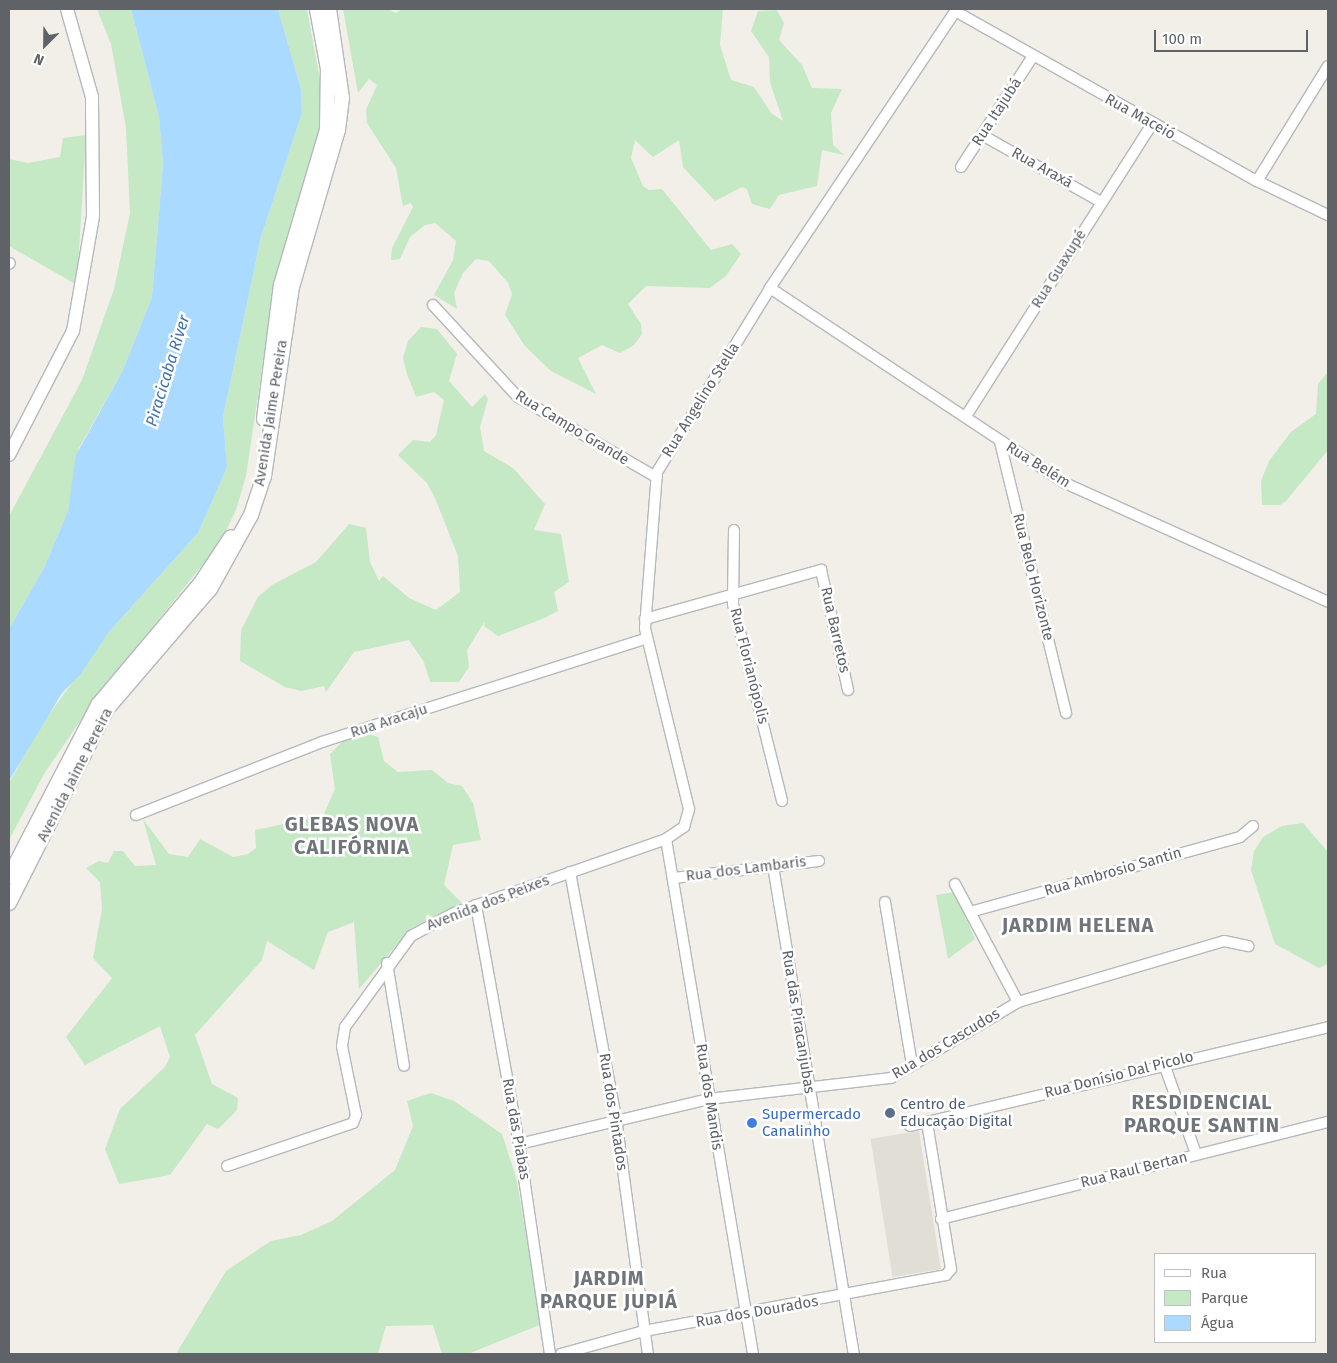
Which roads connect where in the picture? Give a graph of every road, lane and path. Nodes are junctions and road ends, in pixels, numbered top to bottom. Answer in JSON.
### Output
{"nodes":[{"id":1,"x":67,"y":9,"type":"edge"},
{"id":2,"x":317,"y":9,"type":"edge"},
{"id":3,"x":329,"y":9,"type":"edge"},
{"id":4,"x":956,"y":10,"type":"edge"},
{"id":5,"x":1033,"y":56,"type":"junction"},
{"id":6,"x":1328,"y":66,"type":"edge"},
{"id":7,"x":1152,"y":124,"type":"junction"},
{"id":8,"x":982,"y":135,"type":"junction"},
{"id":9,"x":961,"y":167,"type":"dead end"},
{"id":10,"x":1257,"y":181,"type":"junction"},
{"id":11,"x":1102,"y":202,"type":"junction"},
{"id":12,"x":1328,"y":215,"type":"edge"},
{"id":13,"x":770,"y":288,"type":"junction"},
{"id":14,"x":433,"y":305,"type":"dead end"},
{"id":15,"x":966,"y":416,"type":"junction"},
{"id":16,"x":1000,"y":442,"type":"junction"},
{"id":17,"x":9,"y":455,"type":"edge"},
{"id":18,"x":656,"y":478,"type":"junction"},
{"id":19,"x":734,"y":530,"type":"dead end"},
{"id":20,"x":734,"y":594,"type":"junction"},
{"id":21,"x":1328,"y":602,"type":"edge"},
{"id":22,"x":645,"y":619,"type":"junction"},
{"id":23,"x":646,"y":638,"type":"junction"},
{"id":24,"x":848,"y":690,"type":"dead end"},
{"id":25,"x":1066,"y":713,"type":"dead end"},
{"id":26,"x":782,"y":801,"type":"dead end"},
{"id":27,"x":136,"y":815,"type":"dead end"},
{"id":28,"x":1253,"y":826,"type":"dead end"},
{"id":29,"x":666,"y":839,"type":"junction"},
{"id":30,"x":819,"y":861,"type":"dead end"},
{"id":31,"x":773,"y":866,"type":"junction"},
{"id":32,"x":570,"y":872,"type":"junction"},
{"id":33,"x":9,"y":877,"type":"edge"},
{"id":34,"x":674,"y":878,"type":"junction"},
{"id":35,"x":955,"y":884,"type":"dead end"},
{"id":36,"x":885,"y":902,"type":"dead end"},
{"id":37,"x":9,"y":903,"type":"edge"},
{"id":38,"x":476,"y":905,"type":"junction"},
{"id":39,"x":970,"y":912,"type":"junction"},
{"id":40,"x":1248,"y":946,"type":"dead end"},
{"id":41,"x":387,"y":963,"type":"junction"},
{"id":42,"x":1018,"y":1002,"type":"junction"},
{"id":43,"x":1328,"y":1027,"type":"edge"},
{"id":44,"x":1164,"y":1064,"type":"junction"},
{"id":45,"x":912,"y":1065,"type":"junction"},
{"id":46,"x":404,"y":1066,"type":"dead end"},
{"id":47,"x":808,"y":1087,"type":"junction"},
{"id":48,"x":709,"y":1099,"type":"junction"},
{"id":49,"x":616,"y":1118,"type":"junction"},
{"id":50,"x":927,"y":1122,"type":"junction"},
{"id":51,"x":1328,"y":1122,"type":"edge"},
{"id":52,"x":910,"y":1126,"type":"dead end"},
{"id":53,"x":519,"y":1144,"type":"junction"},
{"id":54,"x":1196,"y":1154,"type":"junction"},
{"id":55,"x":227,"y":1166,"type":"dead end"},
{"id":56,"x":940,"y":1219,"type":"junction"},
{"id":57,"x":845,"y":1297,"type":"junction"},
{"id":58,"x":747,"y":1314,"type":"junction"},
{"id":59,"x":644,"y":1331,"type":"junction"},
{"id":60,"x":550,"y":1354,"type":"edge"},
{"id":61,"x":561,"y":1354,"type":"edge"},
{"id":62,"x":648,"y":1354,"type":"edge"},
{"id":63,"x":753,"y":1354,"type":"edge"},
{"id":64,"x":854,"y":1354,"type":"edge"}],
"edges":[{"from":1,"to":17,"type":"street"},
{"from":2,"to":33,"type":"main road","name":"Avenida Jaime Pereira"},
{"from":3,"to":37,"type":"main road","name":"Avenida Jaime Pereira"},
{"from":4,"to":5,"type":"street","name":"Rua Maceió"},
{"from":4,"to":13,"type":"street","name":"Rua Angelino Stella"},
{"from":5,"to":7,"type":"street","name":"Rua Maceió"},
{"from":5,"to":8,"type":"street","name":"Rua Itajubá"},
{"from":6,"to":10,"type":"street"},
{"from":7,"to":10,"type":"street","name":"Rua Maceió"},
{"from":7,"to":11,"type":"street","name":"Rua Guaxupé"},
{"from":8,"to":9,"type":"street","name":"Rua Itajubá"},
{"from":8,"to":11,"type":"street","name":"Rua Araxá"},
{"from":10,"to":12,"type":"street","name":"Rua Maceió"},
{"from":11,"to":15,"type":"street","name":"Rua Guaxupé"},
{"from":13,"to":15,"type":"street","name":"Rua Belém"},
{"from":13,"to":18,"type":"street","name":"Rua Angelino Stella"},
{"from":14,"to":18,"type":"street","name":"Rua Campo Grande"},
{"from":15,"to":16,"type":"street","name":"Rua Belém"},
{"from":16,"to":21,"type":"street","name":"Rua Belém"},
{"from":16,"to":25,"type":"street","name":"Rua Belo Horizonte"},
{"from":18,"to":22,"type":"street","name":"Rua Angelino Stella"},
{"from":19,"to":20,"type":"street","name":"Rua Florianópolis"},
{"from":20,"to":22,"type":"street"},
{"from":20,"to":24,"type":"street","name":"Rua Barretos"},
{"from":20,"to":26,"type":"street","name":"Rua Florianópolis"},
{"from":22,"to":23,"type":"street","name":"Rua Angelino Stella"},
{"from":23,"to":27,"type":"street","name":"Rua Aracaju"},
{"from":23,"to":29,"type":"street","name":"Rua Angelino Stella"},
{"from":28,"to":39,"type":"street","name":"Rua Ambrosio Santin"},
{"from":29,"to":32,"type":"street","name":"Avenida dos Peixes"},
{"from":29,"to":34,"type":"street","name":"Rua dos Mandis"},
{"from":30,"to":31,"type":"street","name":"Rua dos Lambaris"},
{"from":31,"to":34,"type":"street","name":"Rua dos Lambaris"},
{"from":31,"to":47,"type":"street","name":"Rua das Piracanjubas"},
{"from":32,"to":38,"type":"street","name":"Avenida dos Peixes"},
{"from":32,"to":49,"type":"street","name":"Rua dos Pintados"},
{"from":34,"to":48,"type":"street","name":"Rua dos Mandis"},
{"from":35,"to":39,"type":"street"},
{"from":36,"to":45,"type":"street"},
{"from":38,"to":41,"type":"street","name":"Avenida dos Peixes"},
{"from":38,"to":53,"type":"street","name":"Rua das Piabas"},
{"from":39,"to":42,"type":"street"},
{"from":40,"to":42,"type":"street","name":"Rua dos Cascudos"},
{"from":41,"to":46,"type":"street"},
{"from":41,"to":55,"type":"street","name":"Avenida dos Peixes"},
{"from":42,"to":45,"type":"street","name":"Rua dos Cascudos"},
{"from":43,"to":44,"type":"street","name":"Rua Donísio Dal Picolo"},
{"from":44,"to":50,"type":"street","name":"Rua Donísio Dal Picolo"},
{"from":44,"to":54,"type":"street"},
{"from":45,"to":47,"type":"street","name":"Rua dos Cascudos"},
{"from":47,"to":48,"type":"street","name":"Rua dos Cascudos"},
{"from":47,"to":57,"type":"street","name":"Rua das Piracanjubas"},
{"from":48,"to":49,"type":"street","name":"Rua dos Cascudos"},
{"from":48,"to":58,"type":"street","name":"Rua dos Mandis"},
{"from":49,"to":53,"type":"street","name":"Rua dos Cascudos"},
{"from":49,"to":59,"type":"street","name":"Rua dos Pintados"},
{"from":50,"to":52,"type":"street","name":"Rua Donísio Dal Picolo"},
{"from":50,"to":56,"type":"street"},
{"from":51,"to":54,"type":"street","name":"Rua Raul Bertan"},
{"from":53,"to":60,"type":"street","name":"Rua das Piabas"},
{"from":54,"to":56,"type":"street","name":"Rua Raul Bertan"},
{"from":56,"to":57,"type":"street","name":"Rua dos Dourados"},
{"from":57,"to":58,"type":"street","name":"Rua dos Dourados"},
{"from":57,"to":64,"type":"street","name":"Rua das Piracanjubas"},
{"from":58,"to":59,"type":"street","name":"Rua dos Dourados"},
{"from":58,"to":63,"type":"street","name":"Rua dos Mandis"},
{"from":59,"to":61,"type":"street","name":"Rua dos Dourados"},
{"from":59,"to":62,"type":"street","name":"Rua dos Pintados"}]}
